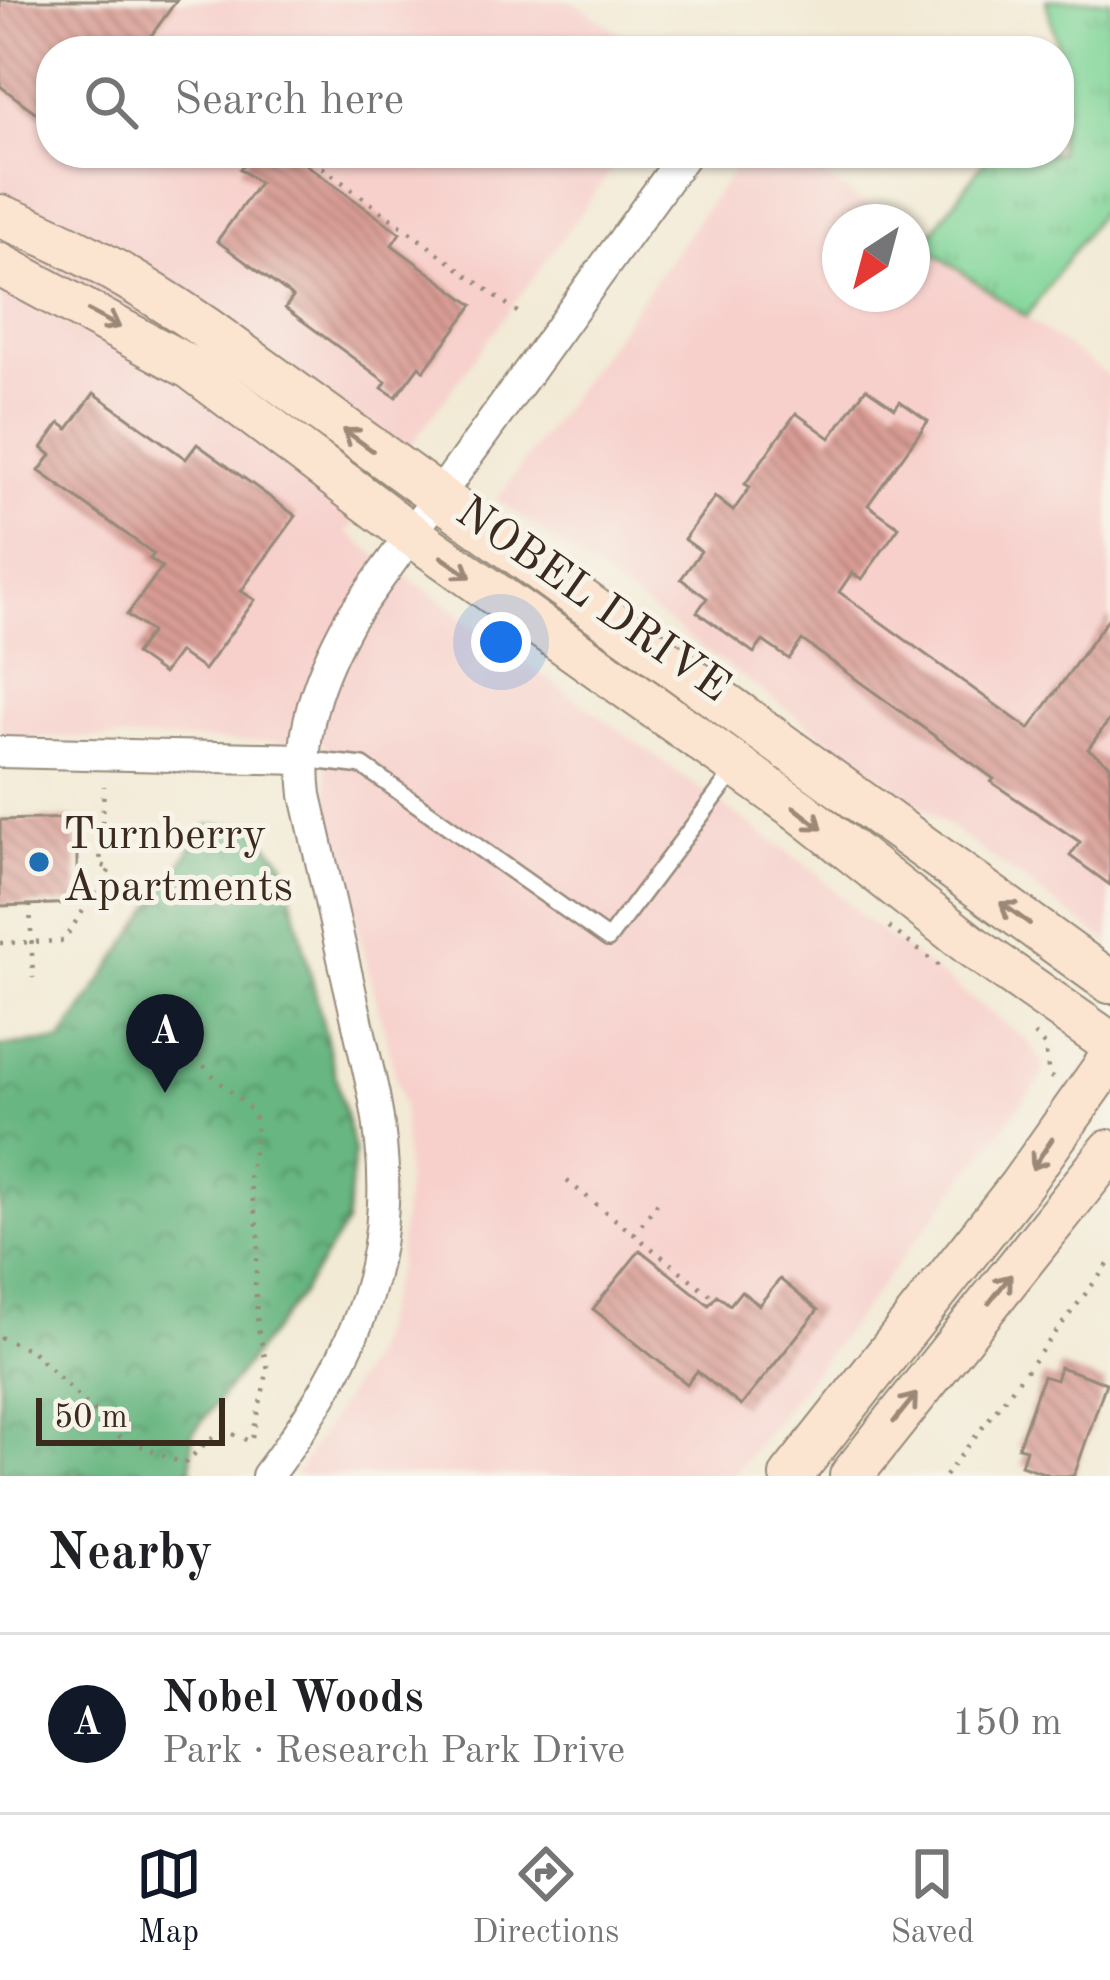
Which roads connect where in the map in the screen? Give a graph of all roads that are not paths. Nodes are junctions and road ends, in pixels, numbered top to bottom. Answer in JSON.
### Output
{"nodes":[{"id":1,"x":675,"y":168,"type":"edge"},
{"id":2,"x":0,"y":215,"type":"edge"},
{"id":3,"x":0,"y":265,"type":"edge"},
{"id":4,"x":437,"y":499,"type":"junction"},
{"id":5,"x":412,"y":535,"type":"junction"},
{"id":6,"x":0,"y":752,"type":"edge"},
{"id":7,"x":302,"y":759,"type":"junction"},
{"id":8,"x":738,"y":766,"type":"junction"},
{"id":9,"x":1110,"y":982,"type":"edge"},
{"id":10,"x":1110,"y":1043,"type":"edge"},
{"id":11,"x":1110,"y":1059,"type":"edge"},
{"id":12,"x":1110,"y":1151,"type":"edge"},
{"id":13,"x":267,"y":1476,"type":"edge"},
{"id":14,"x":791,"y":1476,"type":"edge"},
{"id":15,"x":851,"y":1476,"type":"edge"}],
"edges":[{"from":1,"to":4,"type":"street"},
{"from":4,"to":2,"type":"street","name":"NOBEL DRIVE","one_way":true},
{"from":3,"to":5,"type":"street","name":"NOBEL DRIVE","one_way":true},
{"from":4,"to":5,"type":"street"},
{"from":9,"to":4,"type":"street","name":"NOBEL DRIVE","one_way":true},
{"from":5,"to":7,"type":"street"},
{"from":5,"to":8,"type":"street","name":"NOBEL DRIVE","one_way":true},
{"from":6,"to":7,"type":"street"},
{"from":7,"to":8,"type":"lane"},
{"from":7,"to":13,"type":"street"},
{"from":8,"to":10,"type":"street","name":"NOBEL DRIVE","one_way":true},
{"from":11,"to":14,"type":"street","one_way":true},
{"from":15,"to":12,"type":"street","one_way":true}]}
